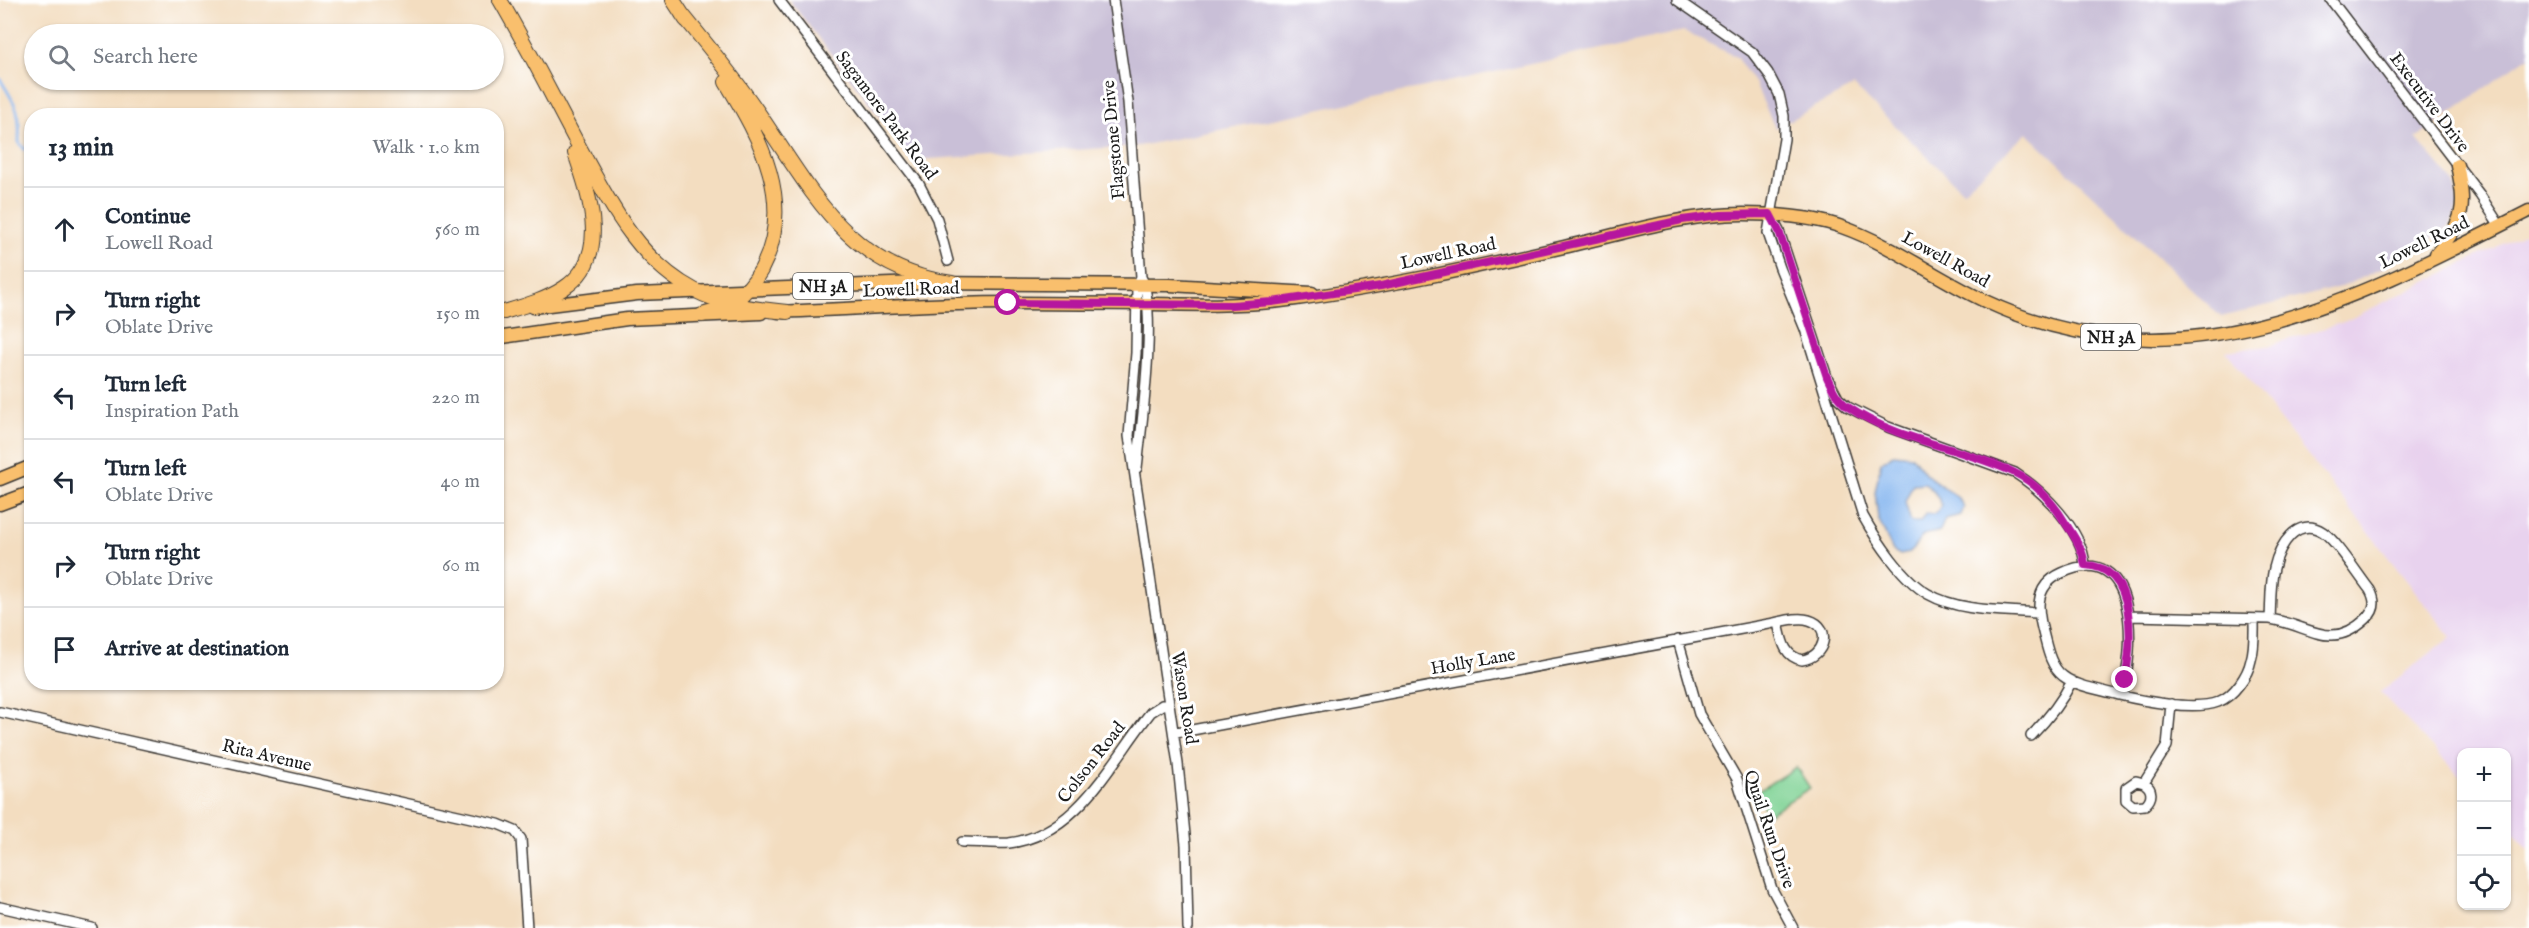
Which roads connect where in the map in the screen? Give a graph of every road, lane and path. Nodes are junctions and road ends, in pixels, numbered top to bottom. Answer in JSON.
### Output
{"nodes":[{"id":1,"x":500,"y":0,"type":"edge"},
{"id":2,"x":673,"y":0,"type":"edge"},
{"id":3,"x":779,"y":0,"type":"edge"},
{"id":4,"x":1113,"y":0,"type":"edge"},
{"id":5,"x":1677,"y":0,"type":"edge"},
{"id":6,"x":2331,"y":0,"type":"edge"},
{"id":7,"x":682,"y":14,"type":"junction"},
{"id":8,"x":555,"y":101,"type":"junction"},
{"id":9,"x":2457,"y":165,"type":"junction"},
{"id":10,"x":2529,"y":211,"type":"edge"},
{"id":11,"x":1770,"y":214,"type":"junction"},
{"id":12,"x":2500,"y":226,"type":"junction"},
{"id":13,"x":2432,"y":259,"type":"junction"},
{"id":14,"x":948,"y":261,"type":"dead end"},
{"id":15,"x":1141,"y":282,"type":"junction"},
{"id":16,"x":952,"y":283,"type":"junction"},
{"id":17,"x":749,"y":289,"type":"junction"},
{"id":18,"x":695,"y":291,"type":"junction"},
{"id":19,"x":1329,"y":294,"type":"junction"},
{"id":20,"x":732,"y":304,"type":"junction"},
{"id":21,"x":1142,"y":304,"type":"junction"},
{"id":22,"x":504,"y":312,"type":"edge"},
{"id":23,"x":504,"y":312,"type":"edge"},
{"id":24,"x":787,"y":312,"type":"junction"},
{"id":25,"x":702,"y":315,"type":"junction"},
{"id":26,"x":504,"y":337,"type":"edge"},
{"id":27,"x":1848,"y":407,"type":"junction"},
{"id":28,"x":1829,"y":412,"type":"junction"},
{"id":29,"x":24,"y":469,"type":"edge"},
{"id":30,"x":0,"y":479,"type":"edge"},
{"id":31,"x":24,"y":495,"type":"edge"},
{"id":32,"x":0,"y":504,"type":"edge"},
{"id":33,"x":2085,"y":565,"type":"junction"},
{"id":34,"x":2037,"y":613,"type":"junction"},
{"id":35,"x":2129,"y":616,"type":"junction"},
{"id":36,"x":2254,"y":619,"type":"junction"},
{"id":37,"x":2270,"y":619,"type":"junction"},
{"id":38,"x":1778,"y":622,"type":"junction"},
{"id":39,"x":1678,"y":640,"type":"junction"},
{"id":40,"x":2072,"y":681,"type":"junction"},
{"id":41,"x":2121,"y":695,"type":"junction"},
{"id":42,"x":1170,"y":704,"type":"junction"},
{"id":43,"x":2172,"y":704,"type":"junction"},
{"id":44,"x":0,"y":712,"type":"edge"},
{"id":45,"x":1174,"y":732,"type":"junction"},
{"id":46,"x":2031,"y":736,"type":"dead end"},
{"id":47,"x":2144,"y":783,"type":"dead end"},
{"id":48,"x":962,"y":842,"type":"dead end"},
{"id":49,"x":0,"y":907,"type":"edge"},
{"id":50,"x":92,"y":928,"type":"edge"},
{"id":51,"x":527,"y":928,"type":"edge"},
{"id":52,"x":1188,"y":928,"type":"edge"},
{"id":53,"x":1793,"y":928,"type":"edge"}],
"edges":[{"from":1,"to":8,"type":"highway"},
{"from":2,"to":7,"type":"highway"},
{"from":3,"to":14,"type":"street","name":"Sagamore Park Road"},
{"from":4,"to":15,"type":"street","name":"Flagstone Drive"},
{"from":5,"to":11,"type":"street"},
{"from":6,"to":9,"type":"street","name":"Executive Drive"},
{"from":7,"to":16,"type":"highway"},
{"from":7,"to":17,"type":"highway"},
{"from":8,"to":18,"type":"highway"},
{"from":8,"to":22,"type":"highway"},
{"from":9,"to":12,"type":"street","name":"Executive Drive"},
{"from":9,"to":13,"type":"main road"},
{"from":10,"to":12,"type":"main road","name":"Lowell Road","number":"NH 3A"},
{"from":11,"to":13,"type":"main road","name":"Lowell Road","number":"NH 3A"},
{"from":11,"to":19,"type":"main road","name":"Lowell Road","number":"NH 3A"},
{"from":11,"to":27,"type":"street"},
{"from":11,"to":28,"type":"street"},
{"from":12,"to":13,"type":"main road","name":"Lowell Road","number":"NH 3A"},
{"from":15,"to":16,"type":"main road","name":"Lowell Road","number":"NH 3A"},
{"from":15,"to":19,"type":"main road","name":"Lowell Road","number":"NH 3A"},
{"from":15,"to":21,"type":"street","name":"Wason Road"},
{"from":16,"to":17,"type":"main road","name":"Lowell Road","number":"NH 3A"},
{"from":17,"to":18,"type":"main road","name":"Lowell Road","number":"NH 3A"},
{"from":17,"to":20,"type":"highway"},
{"from":18,"to":20,"type":"highway"},
{"from":18,"to":23,"type":"main road","name":"Lowell Road","number":"NH 3A"},
{"from":19,"to":21,"type":"main road","name":"Lowell Road","number":"NH 3A"},
{"from":20,"to":24,"type":"highway"},
{"from":20,"to":25,"type":"highway"},
{"from":21,"to":24,"type":"main road","name":"Lowell Road","number":"NH 3A"},
{"from":21,"to":42,"type":"street","name":"Wason Road"},
{"from":24,"to":25,"type":"main road","name":"Lowell Road","number":"NH 3A"},
{"from":25,"to":26,"type":"main road","name":"Lowell Road","number":"NH 3A"},
{"from":27,"to":28,"type":"street"},
{"from":27,"to":33,"type":"street"},
{"from":28,"to":34,"type":"street"},
{"from":29,"to":30,"type":"main road"},
{"from":31,"to":32,"type":"main road"},
{"from":33,"to":34,"type":"street"},
{"from":33,"to":35,"type":"street"},
{"from":34,"to":40,"type":"street"},
{"from":35,"to":36,"type":"street"},
{"from":35,"to":41,"type":"street"},
{"from":36,"to":37,"type":"street"},
{"from":36,"to":43,"type":"street"},
{"from":37,"to":37,"type":"street"},
{"from":38,"to":38,"type":"street","name":"Holly Lane"},
{"from":38,"to":39,"type":"street","name":"Holly Lane"},
{"from":39,"to":45,"type":"street","name":"Holly Lane"},
{"from":39,"to":53,"type":"street","name":"Quail Run Drive"},
{"from":40,"to":41,"type":"street"},
{"from":40,"to":46,"type":"street"},
{"from":41,"to":43,"type":"street"},
{"from":42,"to":45,"type":"street","name":"Wason Road"},
{"from":42,"to":48,"type":"street","name":"Colson Road"},
{"from":43,"to":47,"type":"street"},
{"from":44,"to":51,"type":"street","name":"Rita Avenue"},
{"from":45,"to":52,"type":"street","name":"Wason Road"},
{"from":49,"to":50,"type":"street"}]}
